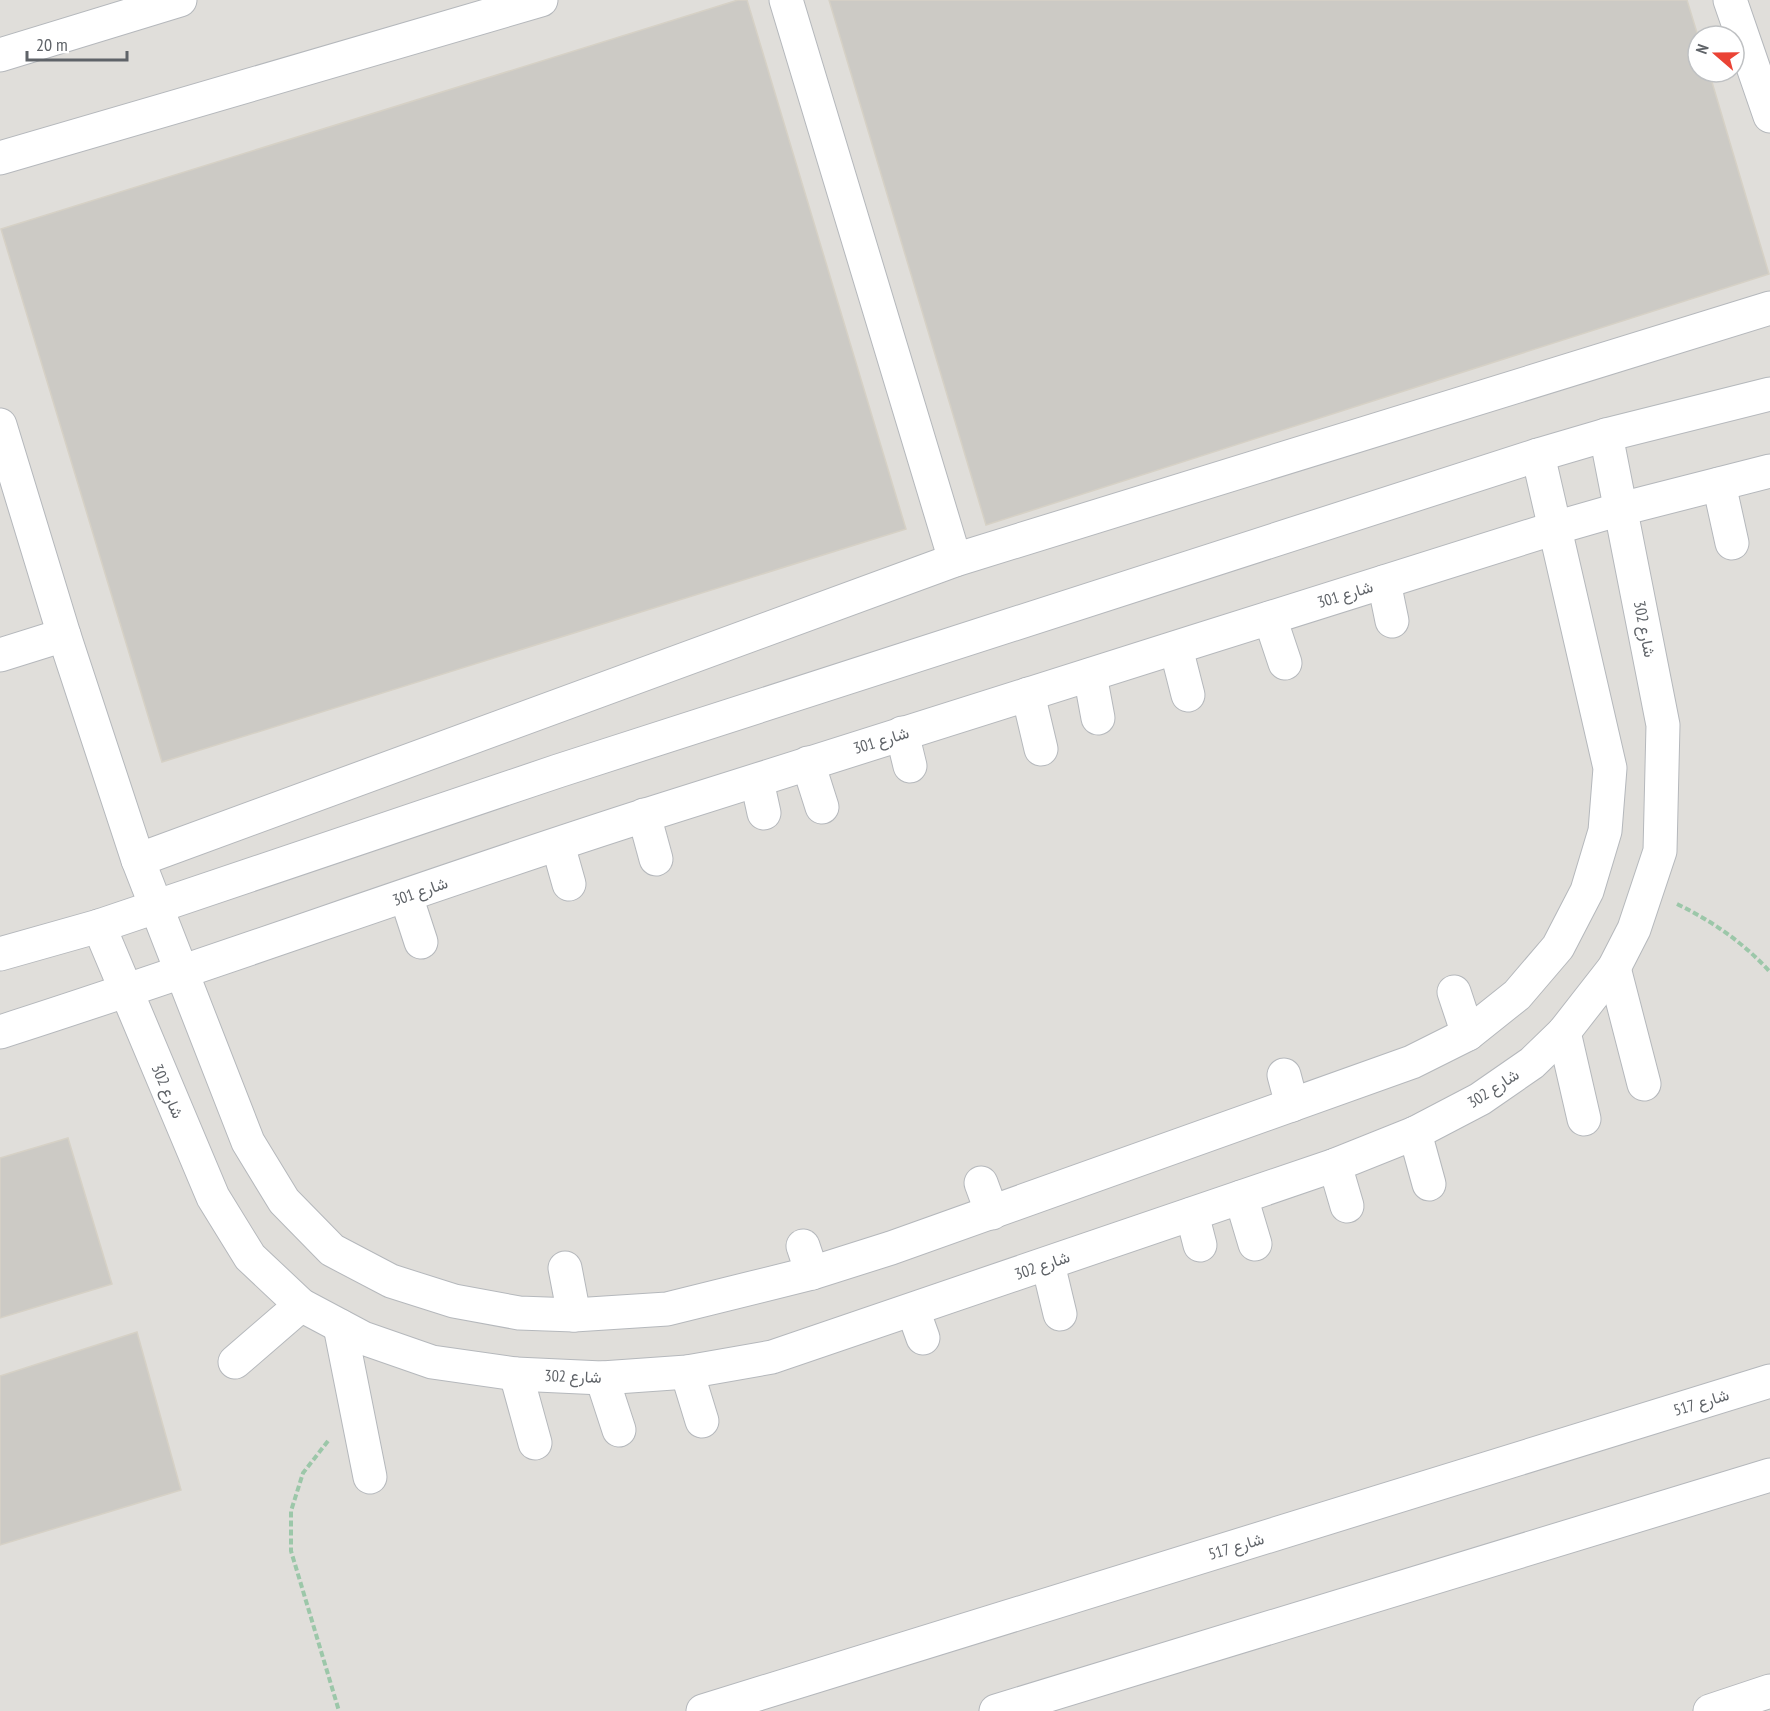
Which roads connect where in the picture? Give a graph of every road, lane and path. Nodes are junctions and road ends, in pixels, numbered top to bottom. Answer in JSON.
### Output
{"nodes":[{"id":1,"x":180,"y":0,"type":"edge"},
{"id":2,"x":541,"y":0,"type":"edge"},
{"id":3,"x":786,"y":0,"type":"edge"},
{"id":4,"x":1730,"y":0,"type":"edge"},
{"id":5,"x":0,"y":55,"type":"edge"},
{"id":6,"x":1770,"y":116,"type":"edge"},
{"id":7,"x":0,"y":158,"type":"edge"},
{"id":8,"x":1770,"y":308,"type":"edge"},
{"id":9,"x":1770,"y":394,"type":"edge"},
{"id":10,"x":0,"y":425,"type":"edge"},
{"id":11,"x":1606,"y":435,"type":"junction"},
{"id":12,"x":1538,"y":455,"type":"junction"},
{"id":13,"x":1770,"y":471,"type":"edge"},
{"id":14,"x":1719,"y":484,"type":"junction"},
{"id":15,"x":1621,"y":509,"type":"junction"},
{"id":16,"x":1555,"y":528,"type":"junction"},
{"id":17,"x":1732,"y":543,"type":"dead end"},
{"id":18,"x":955,"y":560,"type":"junction"},
{"id":19,"x":1384,"y":582,"type":"junction"},
{"id":20,"x":1270,"y":618,"type":"junction"},
{"id":21,"x":1392,"y":621,"type":"dead end"},
{"id":22,"x":64,"y":635,"type":"junction"},
{"id":23,"x":1176,"y":648,"type":"junction"},
{"id":24,"x":0,"y":655,"type":"edge"},
{"id":25,"x":1285,"y":663,"type":"dead end"},
{"id":26,"x":1090,"y":675,"type":"junction"},
{"id":27,"x":1028,"y":694,"type":"junction"},
{"id":28,"x":1188,"y":695,"type":"dead end"},
{"id":29,"x":1098,"y":718,"type":"dead end"},
{"id":30,"x":902,"y":734,"type":"junction"},
{"id":31,"x":1041,"y":749,"type":"dead end"},
{"id":32,"x":808,"y":763,"type":"junction"},
{"id":33,"x":910,"y":766,"type":"dead end"},
{"id":34,"x":757,"y":781,"type":"junction"},
{"id":35,"x":822,"y":807,"type":"dead end"},
{"id":36,"x":764,"y":813,"type":"dead end"},
{"id":37,"x":644,"y":815,"type":"junction"},
{"id":38,"x":558,"y":844,"type":"junction"},
{"id":39,"x":656,"y":859,"type":"dead end"},
{"id":40,"x":138,"y":860,"type":"junction"},
{"id":41,"x":568,"y":884,"type":"dead end"},
{"id":42,"x":1648,"y":891,"type":"junction"},
{"id":43,"x":406,"y":896,"type":"junction"},
{"id":44,"x":155,"y":907,"type":"junction"},
{"id":45,"x":99,"y":926,"type":"junction"},
{"id":46,"x":421,"y":942,"type":"dead end"},
{"id":47,"x":0,"y":954,"type":"edge"},
{"id":48,"x":1614,"y":968,"type":"junction"},
{"id":49,"x":1770,"y":972,"type":"edge"},
{"id":50,"x":181,"y":974,"type":"junction"},
{"id":51,"x":126,"y":992,"type":"junction"},
{"id":52,"x":1454,"y":992,"type":"dead end"},
{"id":53,"x":0,"y":1032,"type":"edge"},
{"id":54,"x":1564,"y":1032,"type":"junction"},
{"id":55,"x":1468,"y":1034,"type":"junction"},
{"id":56,"x":1644,"y":1084,"type":"dead end"},
{"id":57,"x":1584,"y":1119,"type":"dead end"},
{"id":58,"x":1415,"y":1133,"type":"junction"},
{"id":59,"x":1335,"y":1165,"type":"junction"},
{"id":60,"x":1429,"y":1184,"type":"dead end"},
{"id":61,"x":1241,"y":1197,"type":"junction"},
{"id":62,"x":1347,"y":1206,"type":"dead end"},
{"id":63,"x":1192,"y":1214,"type":"junction"},
{"id":64,"x":1255,"y":1244,"type":"dead end"},
{"id":65,"x":1200,"y":1245,"type":"dead end"},
{"id":66,"x":1048,"y":1263,"type":"junction"},
{"id":67,"x":566,"y":1268,"type":"dead end"},
{"id":68,"x":301,"y":1305,"type":"junction"},
{"id":69,"x":1060,"y":1314,"type":"dead end"},
{"id":70,"x":574,"y":1315,"type":"junction"},
{"id":71,"x":340,"y":1326,"type":"junction"},
{"id":72,"x":235,"y":1362,"type":"dead end"},
{"id":73,"x":687,"y":1372,"type":"junction"},
{"id":74,"x":516,"y":1374,"type":"junction"},
{"id":75,"x":602,"y":1378,"type":"junction"},
{"id":76,"x":1770,"y":1381,"type":"edge"},
{"id":77,"x":359,"y":1418,"type":"junction"},
{"id":78,"x":702,"y":1421,"type":"dead end"},
{"id":79,"x":619,"y":1430,"type":"dead end"},
{"id":80,"x":535,"y":1443,"type":"dead end"},
{"id":81,"x":1770,"y":1475,"type":"edge"},
{"id":82,"x":370,"y":1477,"type":"dead end"},
{"id":83,"x":1770,"y":1691,"type":"edge"},
{"id":84,"x":339,"y":1711,"type":"edge"},
{"id":85,"x":703,"y":1711,"type":"edge"},
{"id":86,"x":996,"y":1711,"type":"edge"},
{"id":87,"x":1710,"y":1711,"type":"edge"}],
"edges":[{"from":1,"to":5,"type":"street"},
{"from":2,"to":7,"type":"street"},
{"from":3,"to":18,"type":"street"},
{"from":4,"to":6,"type":"street"},
{"from":8,"to":18,"type":"street"},
{"from":9,"to":11,"type":"street"},
{"from":10,"to":22,"type":"street"},
{"from":11,"to":12,"type":"street"},
{"from":11,"to":15,"type":"street","name":"شارع 302"},
{"from":12,"to":16,"type":"street"},
{"from":12,"to":44,"type":"street"},
{"from":13,"to":14,"type":"street","name":"شارع 301"},
{"from":14,"to":15,"type":"street","name":"شارع 301"},
{"from":14,"to":17,"type":"street"},
{"from":15,"to":16,"type":"street","name":"شارع 301"},
{"from":15,"to":42,"type":"street","name":"شارع 302"},
{"from":16,"to":19,"type":"street","name":"شارع 301"},
{"from":16,"to":55,"type":"street"},
{"from":18,"to":40,"type":"street"},
{"from":19,"to":20,"type":"street","name":"شارع 301"},
{"from":19,"to":21,"type":"street"},
{"from":20,"to":23,"type":"street","name":"شارع 301"},
{"from":20,"to":25,"type":"street"},
{"from":22,"to":24,"type":"street"},
{"from":22,"to":40,"type":"street"},
{"from":23,"to":26,"type":"street","name":"شارع 301"},
{"from":23,"to":28,"type":"street"},
{"from":26,"to":27,"type":"street","name":"شارع 301"},
{"from":26,"to":29,"type":"street"},
{"from":27,"to":30,"type":"street","name":"شارع 301"},
{"from":27,"to":31,"type":"street"},
{"from":30,"to":32,"type":"street","name":"شارع 301"},
{"from":30,"to":33,"type":"street"},
{"from":32,"to":34,"type":"street","name":"شارع 301"},
{"from":32,"to":35,"type":"street"},
{"from":34,"to":36,"type":"street"},
{"from":34,"to":37,"type":"street","name":"شارع 301"},
{"from":37,"to":38,"type":"street","name":"شارع 301"},
{"from":37,"to":39,"type":"street"},
{"from":38,"to":41,"type":"street"},
{"from":38,"to":43,"type":"street","name":"شارع 301"},
{"from":40,"to":44,"type":"street"},
{"from":42,"to":48,"type":"street","name":"شارع 302"},
{"from":42,"to":49,"type":"path"},
{"from":43,"to":46,"type":"street"},
{"from":43,"to":50,"type":"street","name":"شارع 301"},
{"from":44,"to":45,"type":"street"},
{"from":44,"to":50,"type":"street"},
{"from":45,"to":47,"type":"street"},
{"from":45,"to":51,"type":"street","name":"شارع 302"},
{"from":48,"to":54,"type":"street","name":"شارع 302"},
{"from":48,"to":56,"type":"street"},
{"from":50,"to":51,"type":"street","name":"شارع 301"},
{"from":50,"to":70,"type":"street"},
{"from":51,"to":53,"type":"street","name":"شارع 301"},
{"from":51,"to":68,"type":"street","name":"شارع 302"},
{"from":52,"to":55,"type":"street"},
{"from":54,"to":57,"type":"street"},
{"from":54,"to":58,"type":"street","name":"شارع 302"},
{"from":55,"to":70,"type":"street"},
{"from":58,"to":59,"type":"street","name":"شارع 302"},
{"from":58,"to":60,"type":"street"},
{"from":59,"to":61,"type":"street","name":"شارع 302"},
{"from":59,"to":62,"type":"street"},
{"from":61,"to":63,"type":"street","name":"شارع 302"},
{"from":61,"to":64,"type":"street"},
{"from":63,"to":65,"type":"street"},
{"from":63,"to":66,"type":"street","name":"شارع 302"},
{"from":66,"to":69,"type":"street"},
{"from":66,"to":73,"type":"street","name":"شارع 302"},
{"from":67,"to":70,"type":"street"},
{"from":68,"to":71,"type":"street","name":"شارع 302"},
{"from":68,"to":72,"type":"street"},
{"from":71,"to":74,"type":"street","name":"شارع 302"},
{"from":71,"to":77,"type":"street"},
{"from":73,"to":75,"type":"street","name":"شارع 302"},
{"from":73,"to":78,"type":"street"},
{"from":74,"to":75,"type":"street","name":"شارع 302"},
{"from":74,"to":80,"type":"street"},
{"from":75,"to":79,"type":"street"},
{"from":76,"to":85,"type":"street","name":"شارع 517"},
{"from":77,"to":82,"type":"street"},
{"from":77,"to":84,"type":"path"},
{"from":81,"to":86,"type":"street"},
{"from":83,"to":87,"type":"street"}]}
